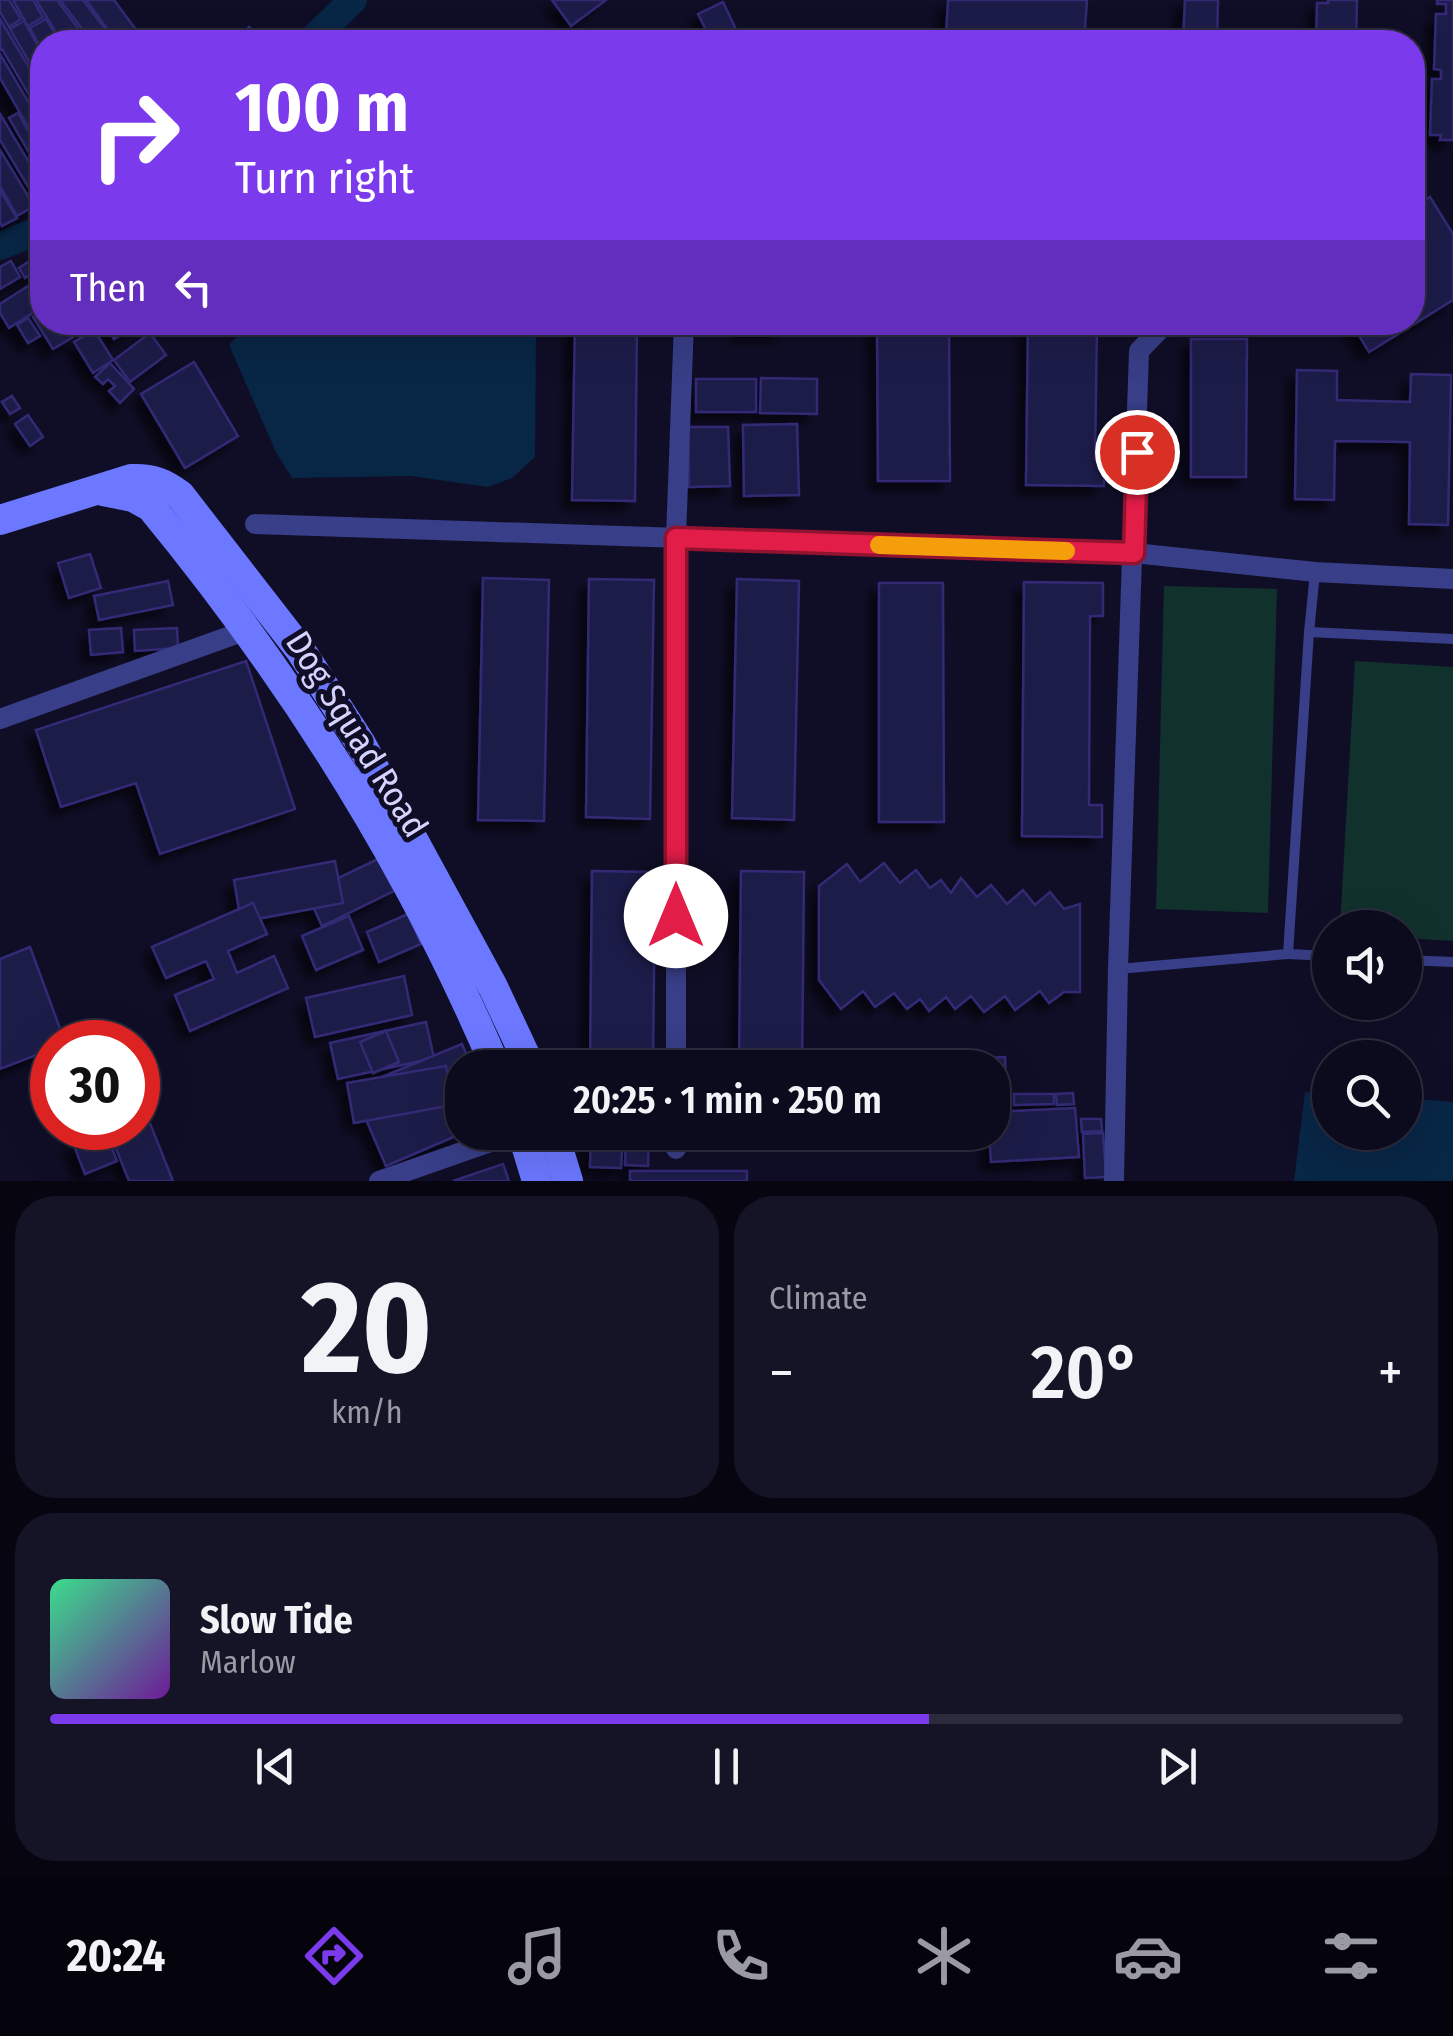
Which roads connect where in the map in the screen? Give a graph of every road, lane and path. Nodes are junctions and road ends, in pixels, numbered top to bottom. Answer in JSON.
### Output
{"nodes":[{"id":1,"x":684,"y":335,"type":"edge"},
{"id":2,"x":1155,"y":335,"type":"edge"},
{"id":3,"x":100,"y":490,"type":"junction"},
{"id":4,"x":0,"y":520,"type":"edge"},
{"id":5,"x":255,"y":524,"type":"dead end"},
{"id":6,"x":676,"y":538,"type":"junction"},
{"id":7,"x":1134,"y":553,"type":"junction"},
{"id":8,"x":1315,"y":572,"type":"junction"},
{"id":9,"x":1453,"y":579,"type":"edge"},
{"id":10,"x":247,"y":630,"type":"junction"},
{"id":11,"x":1309,"y":632,"type":"junction"},
{"id":12,"x":1453,"y":639,"type":"edge"},
{"id":13,"x":0,"y":719,"type":"edge"},
{"id":14,"x":1288,"y":954,"type":"junction"},
{"id":15,"x":1312,"y":955,"type":"edge"},
{"id":16,"x":1422,"y":961,"type":"edge"},
{"id":17,"x":1453,"y":962,"type":"edge"},
{"id":18,"x":1118,"y":969,"type":"junction"},
{"id":19,"x":488,"y":1050,"type":"edge"},
{"id":20,"x":522,"y":1050,"type":"edge"},
{"id":21,"x":676,"y":1050,"type":"edge"},
{"id":22,"x":468,"y":1150,"type":"edge"},
{"id":23,"x":526,"y":1150,"type":"edge"},
{"id":24,"x":559,"y":1150,"type":"edge"},
{"id":25,"x":379,"y":1181,"type":"edge"},
{"id":26,"x":537,"y":1181,"type":"edge"},
{"id":27,"x":568,"y":1181,"type":"edge"},
{"id":28,"x":1114,"y":1181,"type":"edge"}],
"edges":[{"from":1,"to":6,"type":"street"},
{"from":2,"to":7,"type":"street"},
{"from":3,"to":4,"type":"street"},
{"from":3,"to":10,"type":"street","name":"Dog Squad Road"},
{"from":3,"to":20,"type":"street"},
{"from":5,"to":6,"type":"street"},
{"from":6,"to":7,"type":"street"},
{"from":6,"to":21,"type":"street"},
{"from":7,"to":8,"type":"street"},
{"from":7,"to":18,"type":"street"},
{"from":8,"to":9,"type":"street"},
{"from":8,"to":11,"type":"lane"},
{"from":10,"to":13,"type":"street"},
{"from":10,"to":19,"type":"street","name":"Dog Squad Road"},
{"from":11,"to":12,"type":"lane"},
{"from":11,"to":14,"type":"lane"},
{"from":14,"to":15,"type":"lane"},
{"from":14,"to":18,"type":"lane"},
{"from":16,"to":17,"type":"lane"},
{"from":18,"to":28,"type":"street"},
{"from":22,"to":25,"type":"street"},
{"from":23,"to":26,"type":"street"},
{"from":24,"to":27,"type":"street"}]}
